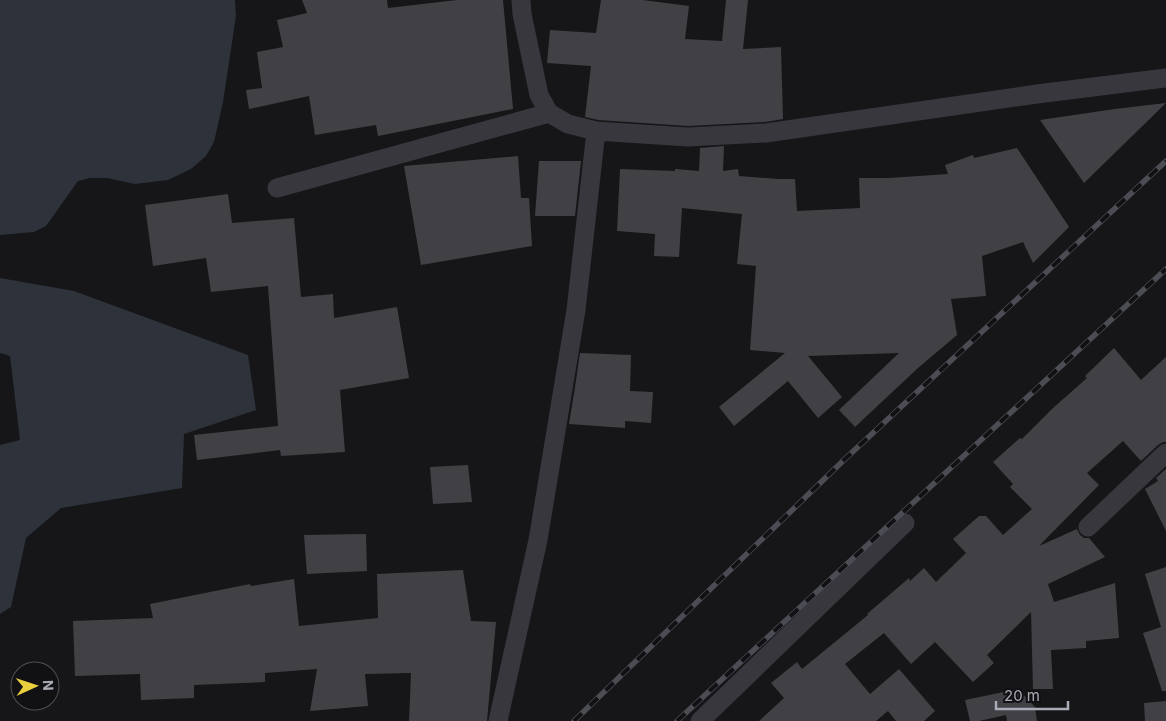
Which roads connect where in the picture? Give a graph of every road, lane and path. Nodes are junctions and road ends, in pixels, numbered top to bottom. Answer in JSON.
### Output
{"nodes":[{"id":1,"x":521,"y":0,"type":"edge"},
{"id":2,"x":1166,"y":78,"type":"edge"},
{"id":3,"x":549,"y":113,"type":"junction"},
{"id":4,"x":596,"y":132,"type":"junction"},
{"id":5,"x":277,"y":188,"type":"dead end"},
{"id":6,"x":1166,"y":453,"type":"edge"},
{"id":7,"x":905,"y":523,"type":"dead end"},
{"id":8,"x":1088,"y":527,"type":"dead end"},
{"id":9,"x":498,"y":721,"type":"edge"},
{"id":10,"x":700,"y":721,"type":"edge"}],
"edges":[{"from":1,"to":3,"type":"street"},
{"from":2,"to":4,"type":"street"},
{"from":3,"to":4,"type":"street"},
{"from":3,"to":5,"type":"street"},
{"from":4,"to":9,"type":"street"},
{"from":6,"to":8,"type":"street"},
{"from":7,"to":10,"type":"street"}]}
